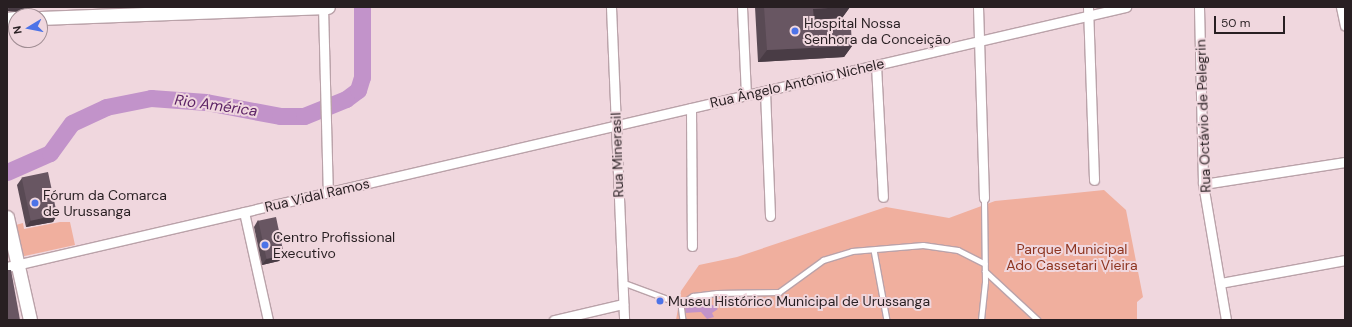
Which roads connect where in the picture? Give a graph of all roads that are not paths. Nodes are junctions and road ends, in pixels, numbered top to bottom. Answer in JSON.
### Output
{"nodes":[{"id":1,"x":323,"y":7,"type":"edge"},
{"id":2,"x":328,"y":7,"type":"edge"},
{"id":3,"x":611,"y":7,"type":"edge"},
{"id":4,"x":742,"y":7,"type":"edge"},
{"id":5,"x":978,"y":7,"type":"edge"},
{"id":6,"x":1126,"y":7,"type":"edge"},
{"id":7,"x":1199,"y":7,"type":"edge"},
{"id":8,"x":1341,"y":7,"type":"edge"},
{"id":9,"x":92,"y":11,"type":"edge"},
{"id":10,"x":1088,"y":11,"type":"edge"},
{"id":11,"x":48,"y":17,"type":"edge"},
{"id":12,"x":1345,"y":26,"type":"edge"},
{"id":13,"x":979,"y":41,"type":"junction"},
{"id":14,"x":876,"y":65,"type":"junction"},
{"id":15,"x":765,"y":91,"type":"junction"},
{"id":16,"x":746,"y":95,"type":"junction"},
{"id":17,"x":691,"y":108,"type":"junction"},
{"id":18,"x":616,"y":126,"type":"junction"},
{"id":19,"x":1345,"y":162,"type":"edge"},
{"id":20,"x":1094,"y":180,"type":"dead end"},
{"id":21,"x":1203,"y":184,"type":"junction"},
{"id":22,"x":328,"y":193,"type":"junction"},
{"id":23,"x":883,"y":197,"type":"dead end"},
{"id":24,"x":984,"y":198,"type":"joint"},
{"id":25,"x":244,"y":212,"type":"junction"},
{"id":26,"x":770,"y":216,"type":"dead end"},
{"id":27,"x":7,"y":217,"type":"edge"},
{"id":28,"x":692,"y":246,"type":"dead end"},
{"id":29,"x":874,"y":250,"type":"junction"},
{"id":30,"x":1345,"y":260,"type":"edge"},
{"id":31,"x":985,"y":264,"type":"junction"},
{"id":32,"x":12,"y":266,"type":"edge"},
{"id":33,"x":985,"y":271,"type":"junction"},
{"id":34,"x":622,"y":282,"type":"junction"},
{"id":35,"x":1220,"y":283,"type":"junction"},
{"id":36,"x":623,"y":304,"type":"junction"},
{"id":37,"x":681,"y":304,"type":"junction"},
{"id":38,"x":30,"y":320,"type":"edge"},
{"id":39,"x":268,"y":320,"type":"edge"},
{"id":40,"x":554,"y":320,"type":"edge"},
{"id":41,"x":624,"y":320,"type":"edge"},
{"id":42,"x":684,"y":320,"type":"edge"},
{"id":43,"x":887,"y":320,"type":"edge"},
{"id":44,"x":981,"y":320,"type":"edge"},
{"id":45,"x":1038,"y":320,"type":"edge"},
{"id":46,"x":1226,"y":320,"type":"edge"}],
"edges":[{"from":1,"to":2,"type":"street"},
{"from":1,"to":9,"type":"street"},
{"from":1,"to":22,"type":"street"},
{"from":3,"to":18,"type":"street","name":"Rua Minerasil"},
{"from":4,"to":16,"type":"street"},
{"from":5,"to":13,"type":"street"},
{"from":6,"to":10,"type":"street","name":"Rua Ângelo Antônio Nichele"},
{"from":7,"to":21,"type":"street","name":"Rua Octávio de Pelegrin"},
{"from":8,"to":12,"type":"street"},
{"from":9,"to":11,"type":"street"},
{"from":10,"to":13,"type":"street","name":"Rua Ângelo Antônio Nichele"},
{"from":10,"to":20,"type":"street"},
{"from":13,"to":14,"type":"street","name":"Rua Ângelo Antônio Nichele"},
{"from":13,"to":24,"type":"street"},
{"from":14,"to":15,"type":"street","name":"Rua Ângelo Antônio Nichele"},
{"from":14,"to":23,"type":"street"},
{"from":15,"to":16,"type":"street","name":"Rua Ângelo Antônio Nichele"},
{"from":15,"to":26,"type":"street"},
{"from":16,"to":17,"type":"street","name":"Rua Ângelo Antônio Nichele"},
{"from":17,"to":18,"type":"street","name":"Rua Ângelo Antônio Nichele"},
{"from":17,"to":28,"type":"street"},
{"from":18,"to":22,"type":"street","name":"Rua Vidal Ramos"},
{"from":18,"to":34,"type":"street","name":"Rua Minerasil"},
{"from":19,"to":21,"type":"street"},
{"from":21,"to":35,"type":"street","name":"Rua Octávio de Pelegrin"},
{"from":22,"to":25,"type":"street","name":"Rua Vidal Ramos"},
{"from":24,"to":31,"type":"lane"},
{"from":25,"to":32,"type":"street","name":"Rua Vidal Ramos"},
{"from":25,"to":39,"type":"street"},
{"from":27,"to":32,"type":"street"},
{"from":29,"to":31,"type":"lane"},
{"from":29,"to":37,"type":"lane"},
{"from":29,"to":43,"type":"lane"},
{"from":30,"to":35,"type":"street"},
{"from":31,"to":33,"type":"lane"},
{"from":32,"to":38,"type":"street"},
{"from":33,"to":44,"type":"lane"},
{"from":33,"to":45,"type":"lane"},
{"from":34,"to":36,"type":"street","name":"Rua Minerasil"},
{"from":34,"to":37,"type":"lane"},
{"from":35,"to":46,"type":"street","name":"Rua Octávio de Pelegrin"},
{"from":36,"to":40,"type":"street"},
{"from":36,"to":41,"type":"street","name":"Rua Minerasil"},
{"from":37,"to":42,"type":"lane"}]}
